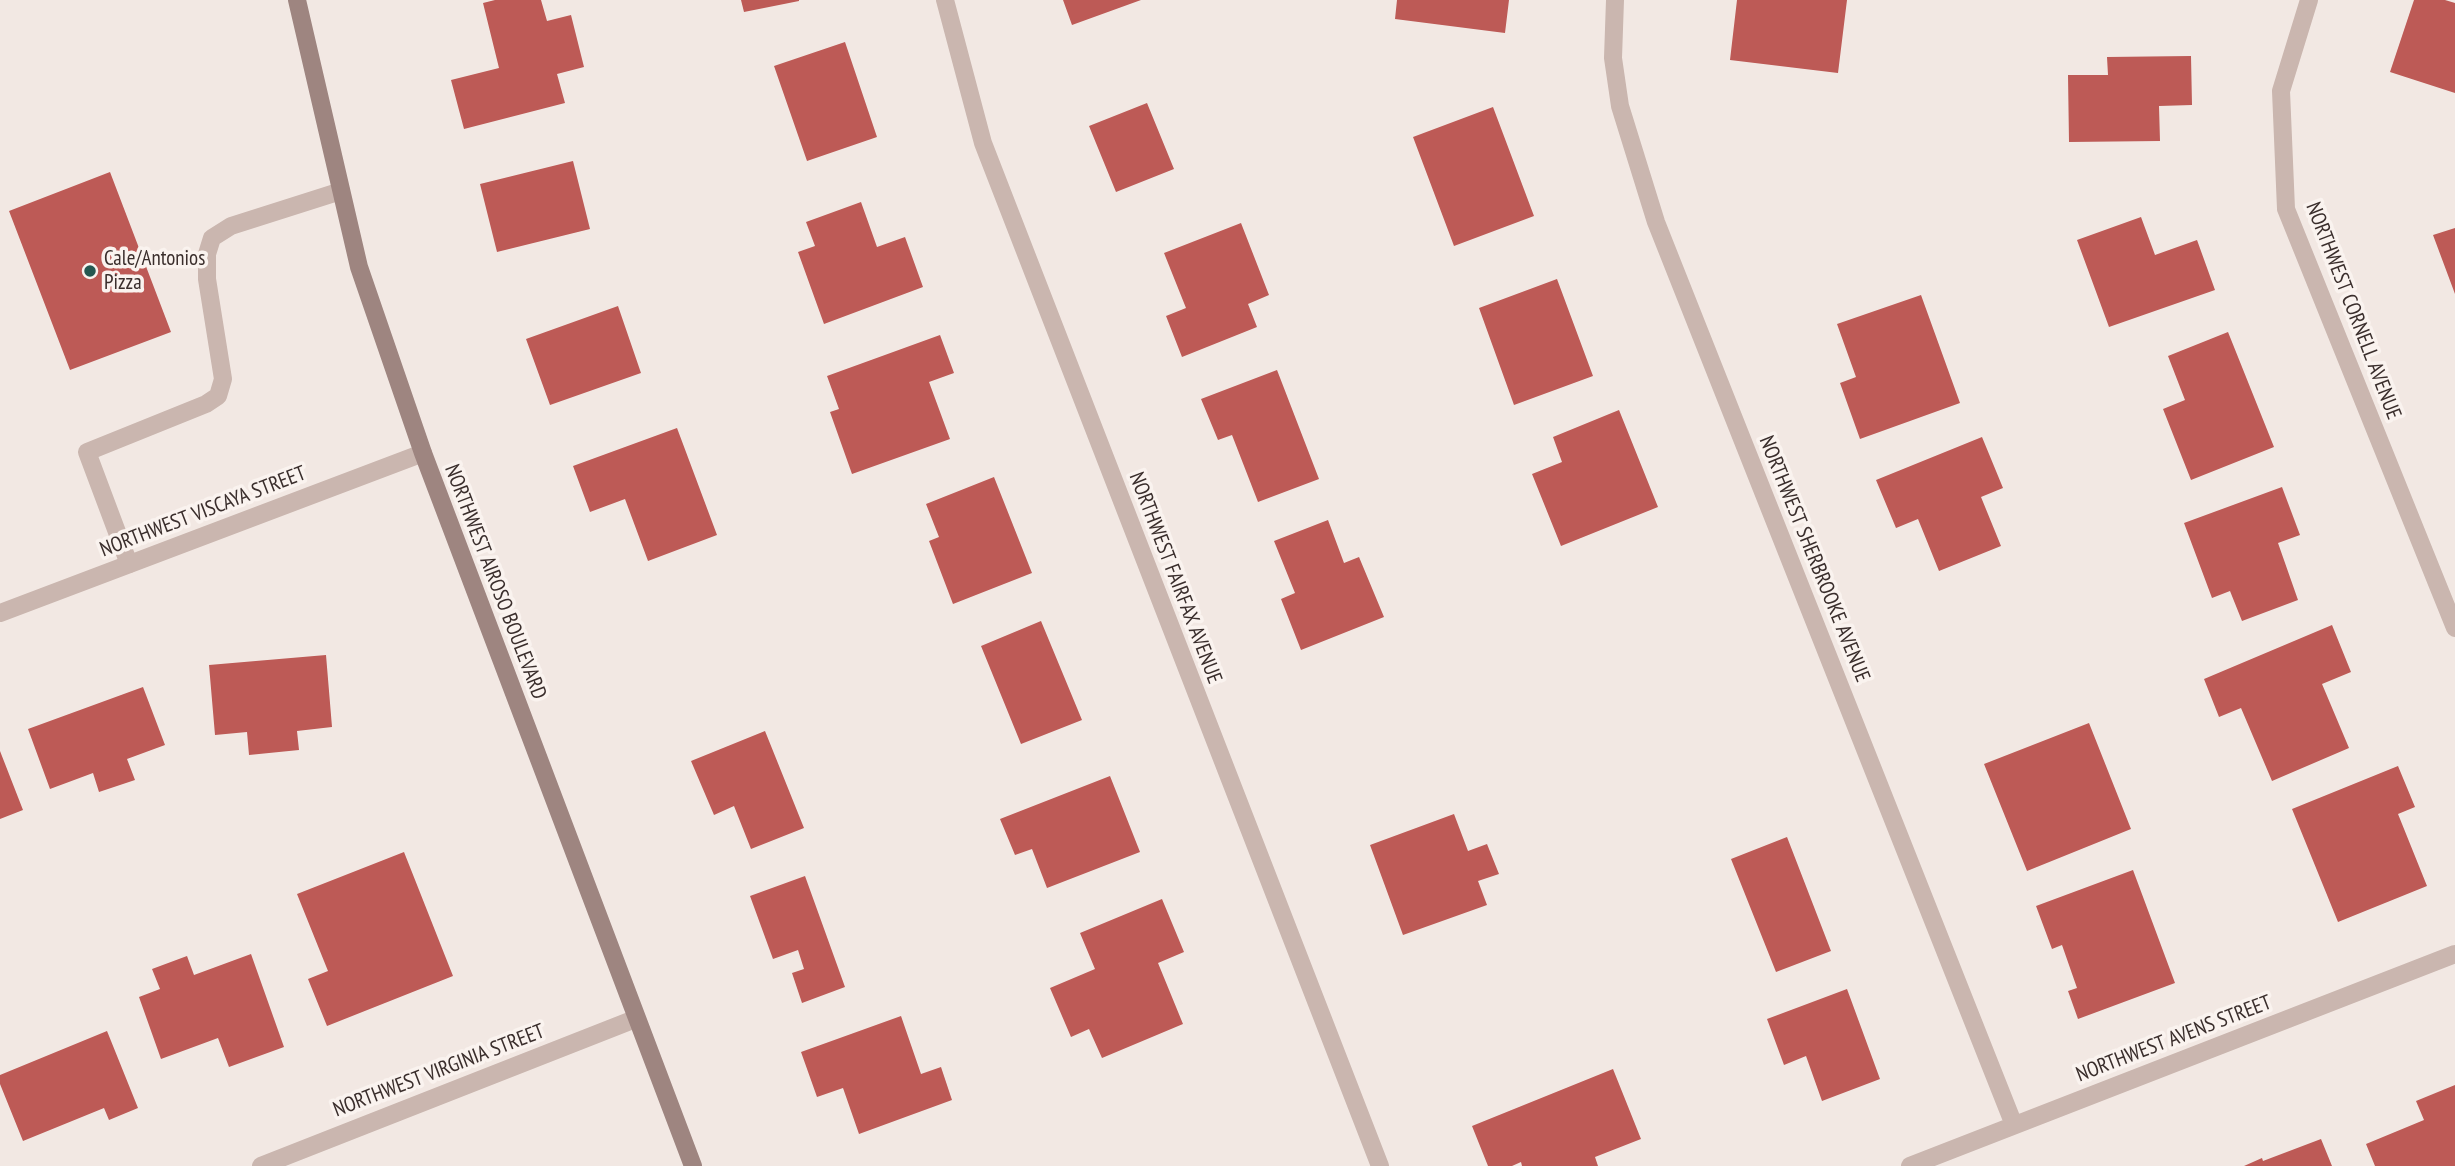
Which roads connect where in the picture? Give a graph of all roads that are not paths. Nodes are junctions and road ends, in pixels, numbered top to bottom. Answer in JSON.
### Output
{"nodes":[{"id":1,"x":297,"y":0,"type":"edge"},
{"id":2,"x":945,"y":0,"type":"edge"},
{"id":3,"x":1615,"y":0,"type":"edge"},
{"id":4,"x":2309,"y":0,"type":"edge"},
{"id":5,"x":341,"y":191,"type":"junction"},
{"id":6,"x":423,"y":453,"type":"junction"},
{"id":7,"x":129,"y":564,"type":"junction"},
{"id":8,"x":0,"y":613,"type":"edge"},
{"id":9,"x":2455,"y":628,"type":"edge"},
{"id":10,"x":2455,"y":954,"type":"edge"},
{"id":11,"x":635,"y":1019,"type":"junction"},
{"id":12,"x":2014,"y":1125,"type":"junction"},
{"id":13,"x":261,"y":1166,"type":"edge"},
{"id":14,"x":693,"y":1166,"type":"edge"},
{"id":15,"x":1380,"y":1166,"type":"edge"},
{"id":16,"x":1910,"y":1166,"type":"edge"}],
"edges":[{"from":1,"to":5,"type":"main road","name":"NORTHWEST AIROSO BOULEVARD"},
{"from":2,"to":15,"type":"street","name":"NORTHWEST FAIRFAX AVENUE"},
{"from":3,"to":12,"type":"street","name":"NORTHWEST SHERBROOKE AVENUE"},
{"from":4,"to":9,"type":"street","name":"NORTHWEST CORNELL AVENUE"},
{"from":5,"to":6,"type":"main road","name":"NORTHWEST AIROSO BOULEVARD"},
{"from":5,"to":7,"type":"street"},
{"from":6,"to":7,"type":"street","name":"NORTHWEST VISCAYA STREET"},
{"from":6,"to":11,"type":"main road","name":"NORTHWEST AIROSO BOULEVARD"},
{"from":7,"to":8,"type":"street","name":"NORTHWEST VISCAYA STREET"},
{"from":10,"to":12,"type":"street","name":"NORTHWEST AVENS STREET"},
{"from":11,"to":13,"type":"street","name":"NORTHWEST VIRGINIA STREET"},
{"from":11,"to":14,"type":"main road","name":"NORTHWEST AIROSO BOULEVARD"},
{"from":12,"to":16,"type":"street","name":"NORTHWEST AVENS STREET"}]}
